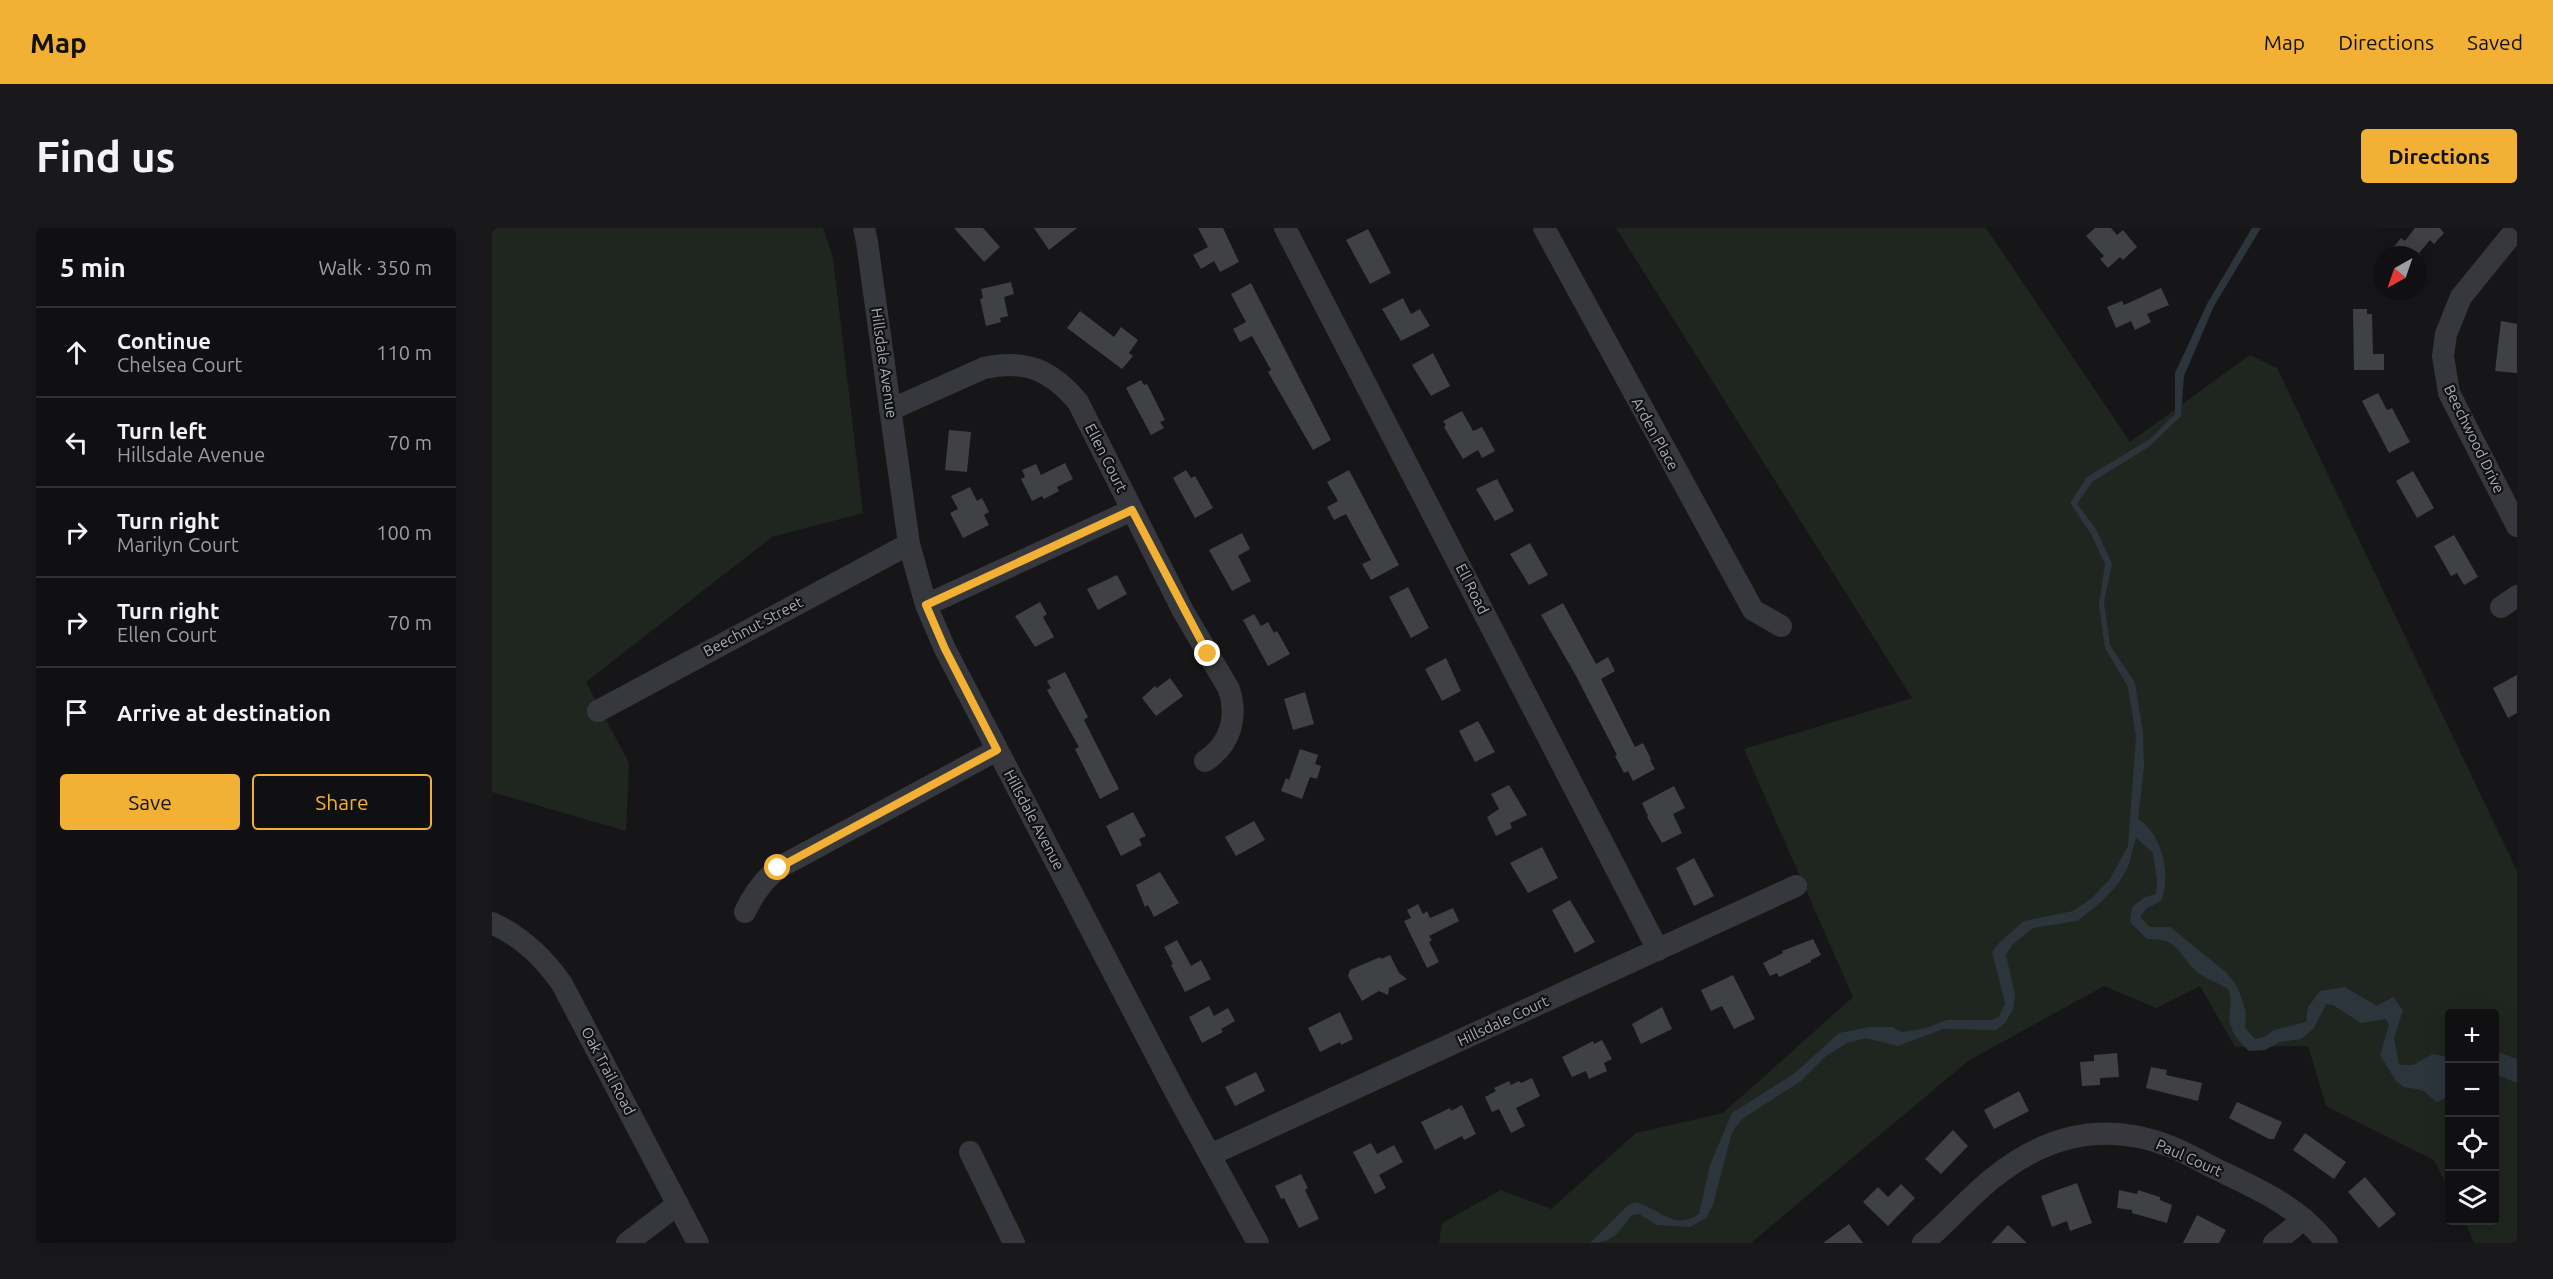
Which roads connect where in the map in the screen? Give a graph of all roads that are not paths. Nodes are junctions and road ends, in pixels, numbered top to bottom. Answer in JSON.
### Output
{"nodes":[{"id":1,"x":864,"y":228,"type":"edge"},
{"id":2,"x":1285,"y":228,"type":"edge"},
{"id":3,"x":1544,"y":228,"type":"edge"},
{"id":4,"x":2517,"y":228,"type":"edge"},
{"id":5,"x":890,"y":410,"type":"junction"},
{"id":6,"x":1132,"y":510,"type":"junction"},
{"id":7,"x":2517,"y":526,"type":"edge"},
{"id":8,"x":909,"y":544,"type":"junction"},
{"id":9,"x":926,"y":605,"type":"junction"},
{"id":10,"x":1781,"y":626,"type":"dead end"},
{"id":11,"x":598,"y":711,"type":"dead end"},
{"id":12,"x":997,"y":750,"type":"junction"},
{"id":13,"x":1205,"y":761,"type":"dead end"},
{"id":14,"x":1796,"y":886,"type":"dead end"},
{"id":15,"x":745,"y":912,"type":"dead end"},
{"id":16,"x":492,"y":922,"type":"edge"},
{"id":17,"x":1658,"y":950,"type":"junction"},
{"id":18,"x":970,"y":1152,"type":"dead end"},
{"id":19,"x":1210,"y":1155,"type":"junction"},
{"id":20,"x":678,"y":1204,"type":"junction"},
{"id":21,"x":2304,"y":1219,"type":"junction"},
{"id":22,"x":627,"y":1243,"type":"edge"},
{"id":23,"x":698,"y":1243,"type":"edge"},
{"id":24,"x":1014,"y":1243,"type":"edge"},
{"id":25,"x":1258,"y":1243,"type":"edge"},
{"id":26,"x":1923,"y":1243,"type":"edge"},
{"id":27,"x":2274,"y":1243,"type":"edge"},
{"id":28,"x":2327,"y":1243,"type":"edge"}],
"edges":[{"from":1,"to":5,"type":"street","name":"Hillsdale Avenue"},
{"from":2,"to":17,"type":"street","name":"Ell Road"},
{"from":3,"to":10,"type":"street","name":"Arden Place"},
{"from":4,"to":7,"type":"street","name":"Beechwood Drive"},
{"from":5,"to":6,"type":"street","name":"Ellen Court"},
{"from":5,"to":8,"type":"street","name":"Hillsdale Avenue"},
{"from":6,"to":9,"type":"street"},
{"from":6,"to":13,"type":"street","name":"Ellen Court"},
{"from":8,"to":9,"type":"street","name":"Hillsdale Avenue"},
{"from":8,"to":11,"type":"street","name":"Beechnut Street"},
{"from":9,"to":12,"type":"street","name":"Hillsdale Avenue"},
{"from":12,"to":15,"type":"street"},
{"from":12,"to":19,"type":"street","name":"Hillsdale Avenue"},
{"from":14,"to":17,"type":"street","name":"Hillsdale Court"},
{"from":16,"to":20,"type":"street","name":"Oak Trail Road"},
{"from":17,"to":19,"type":"street","name":"Hillsdale Court"},
{"from":18,"to":24,"type":"street"},
{"from":19,"to":25,"type":"street","name":"Hillsdale Avenue"},
{"from":20,"to":22,"type":"street"},
{"from":20,"to":23,"type":"street","name":"Oak Trail Road"},
{"from":21,"to":26,"type":"street","name":"Paul Court"},
{"from":21,"to":27,"type":"street"},
{"from":21,"to":28,"type":"street","name":"Paul Court"}]}
